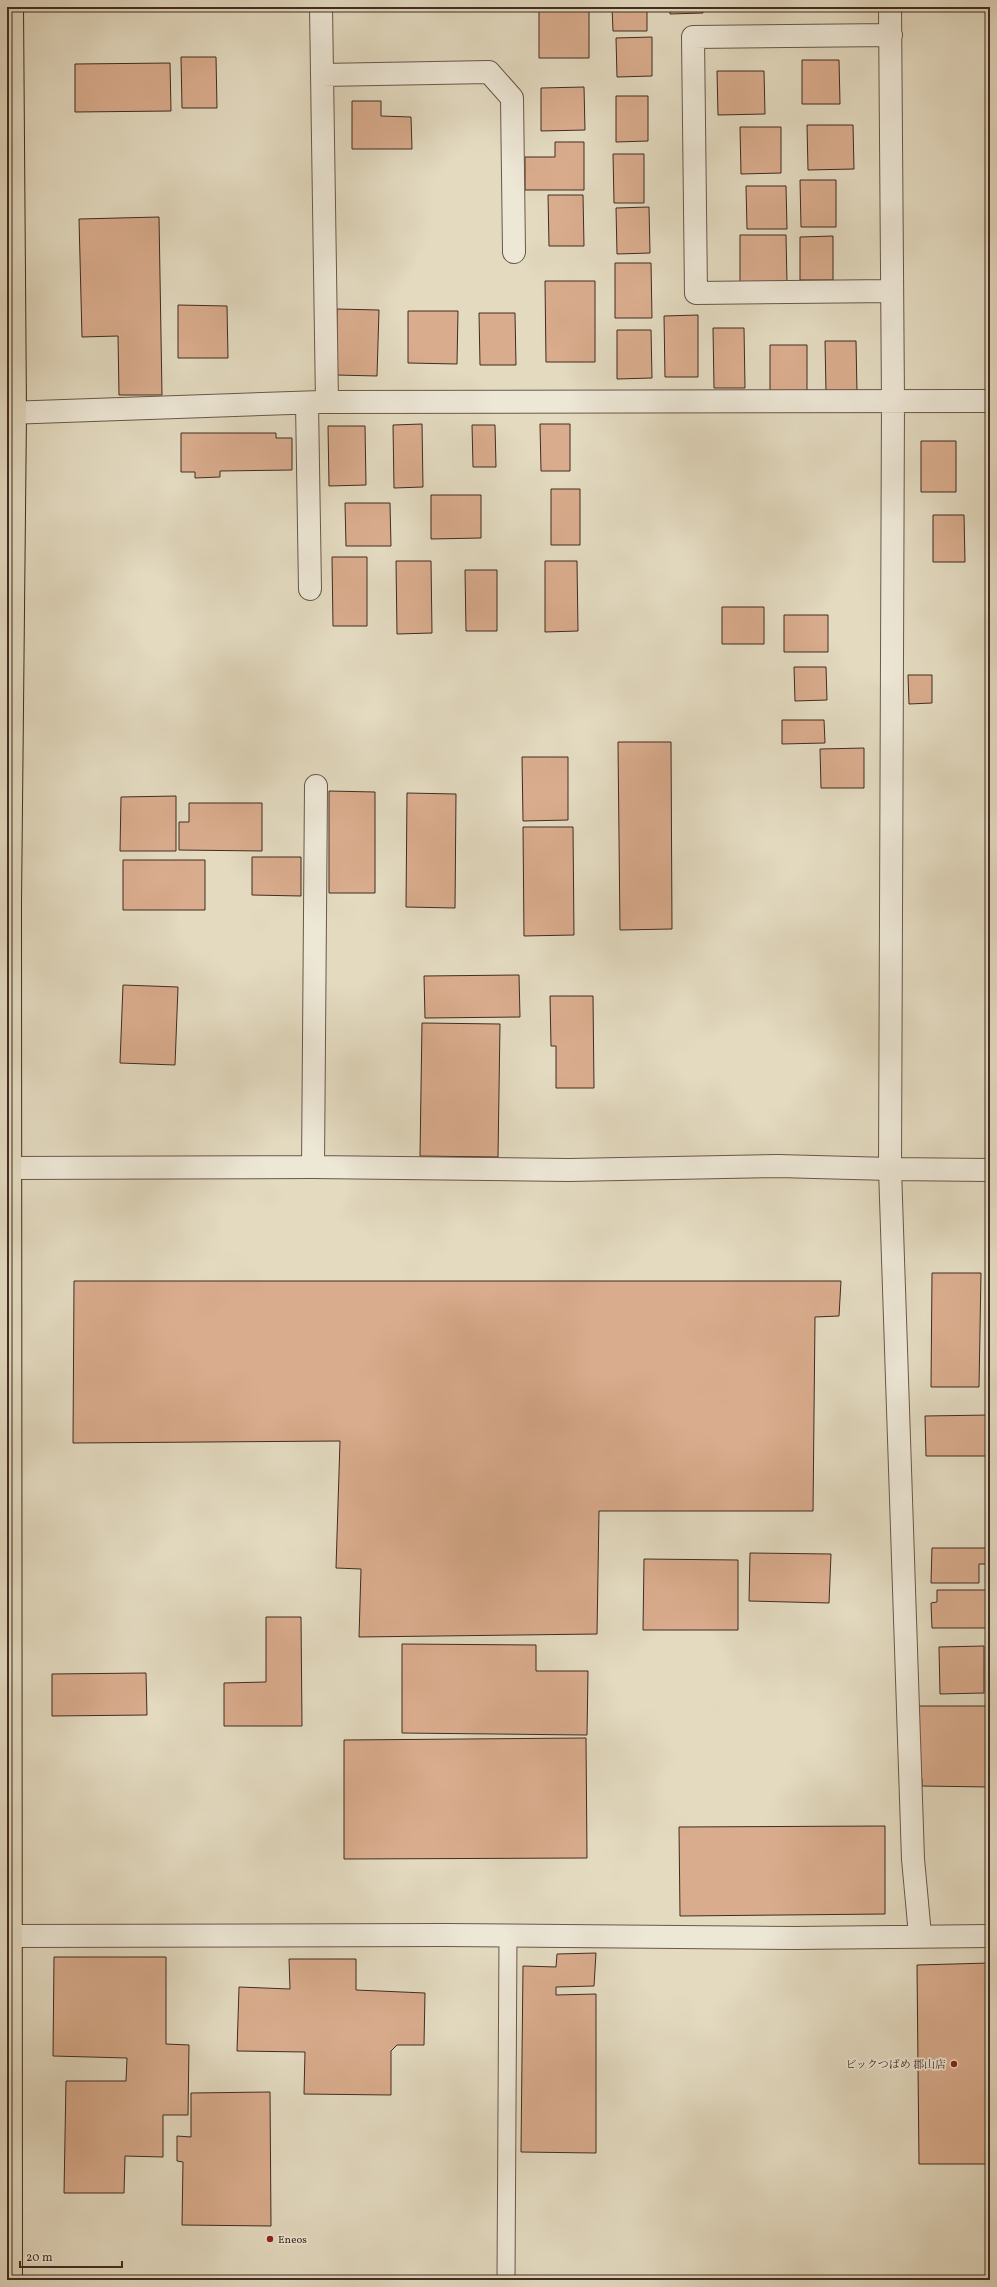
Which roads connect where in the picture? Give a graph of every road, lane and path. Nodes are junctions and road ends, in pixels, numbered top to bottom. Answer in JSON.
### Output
{"nodes":[{"id":1,"x":12,"y":7,"type":"edge"},
{"id":2,"x":321,"y":7,"type":"edge"},
{"id":3,"x":890,"y":7,"type":"edge"},
{"id":4,"x":891,"y":35,"type":"junction"},
{"id":5,"x":322,"y":75,"type":"junction"},
{"id":6,"x":514,"y":252,"type":"dead end"},
{"id":7,"x":892,"y":291,"type":"junction"},
{"id":8,"x":893,"y":401,"type":"junction"},
{"id":9,"x":990,"y":401,"type":"edge"},
{"id":10,"x":317,"y":403,"type":"junction"},
{"id":11,"x":11,"y":413,"type":"edge"},
{"id":12,"x":310,"y":589,"type":"dead end"},
{"id":13,"x":316,"y":786,"type":"dead end"},
{"id":14,"x":313,"y":1167,"type":"junction"},
{"id":15,"x":9,"y":1168,"type":"edge"},
{"id":16,"x":890,"y":1169,"type":"junction"},
{"id":17,"x":990,"y":1170,"type":"edge"},
{"id":18,"x":9,"y":1936,"type":"edge"},
{"id":19,"x":508,"y":1936,"type":"junction"},
{"id":20,"x":920,"y":1936,"type":"junction"},
{"id":21,"x":990,"y":1936,"type":"edge"},
{"id":22,"x":11,"y":2280,"type":"edge"},
{"id":23,"x":506,"y":2280,"type":"edge"}],
"edges":[{"from":1,"to":11,"type":"main road"},
{"from":2,"to":5,"type":"street"},
{"from":3,"to":4,"type":"street"},
{"from":4,"to":7,"type":"street"},
{"from":4,"to":7,"type":"street"},
{"from":5,"to":6,"type":"street"},
{"from":5,"to":10,"type":"street"},
{"from":7,"to":8,"type":"street"},
{"from":8,"to":9,"type":"street"},
{"from":8,"to":10,"type":"street"},
{"from":8,"to":16,"type":"street"},
{"from":10,"to":11,"type":"street"},
{"from":10,"to":12,"type":"street"},
{"from":11,"to":15,"type":"main road"},
{"from":13,"to":14,"type":"street"},
{"from":14,"to":15,"type":"street"},
{"from":14,"to":16,"type":"street"},
{"from":15,"to":18,"type":"main road"},
{"from":16,"to":17,"type":"street"},
{"from":16,"to":20,"type":"street"},
{"from":18,"to":19,"type":"street"},
{"from":18,"to":22,"type":"main road"},
{"from":19,"to":20,"type":"street"},
{"from":19,"to":23,"type":"lane"},
{"from":20,"to":21,"type":"street"}]}
